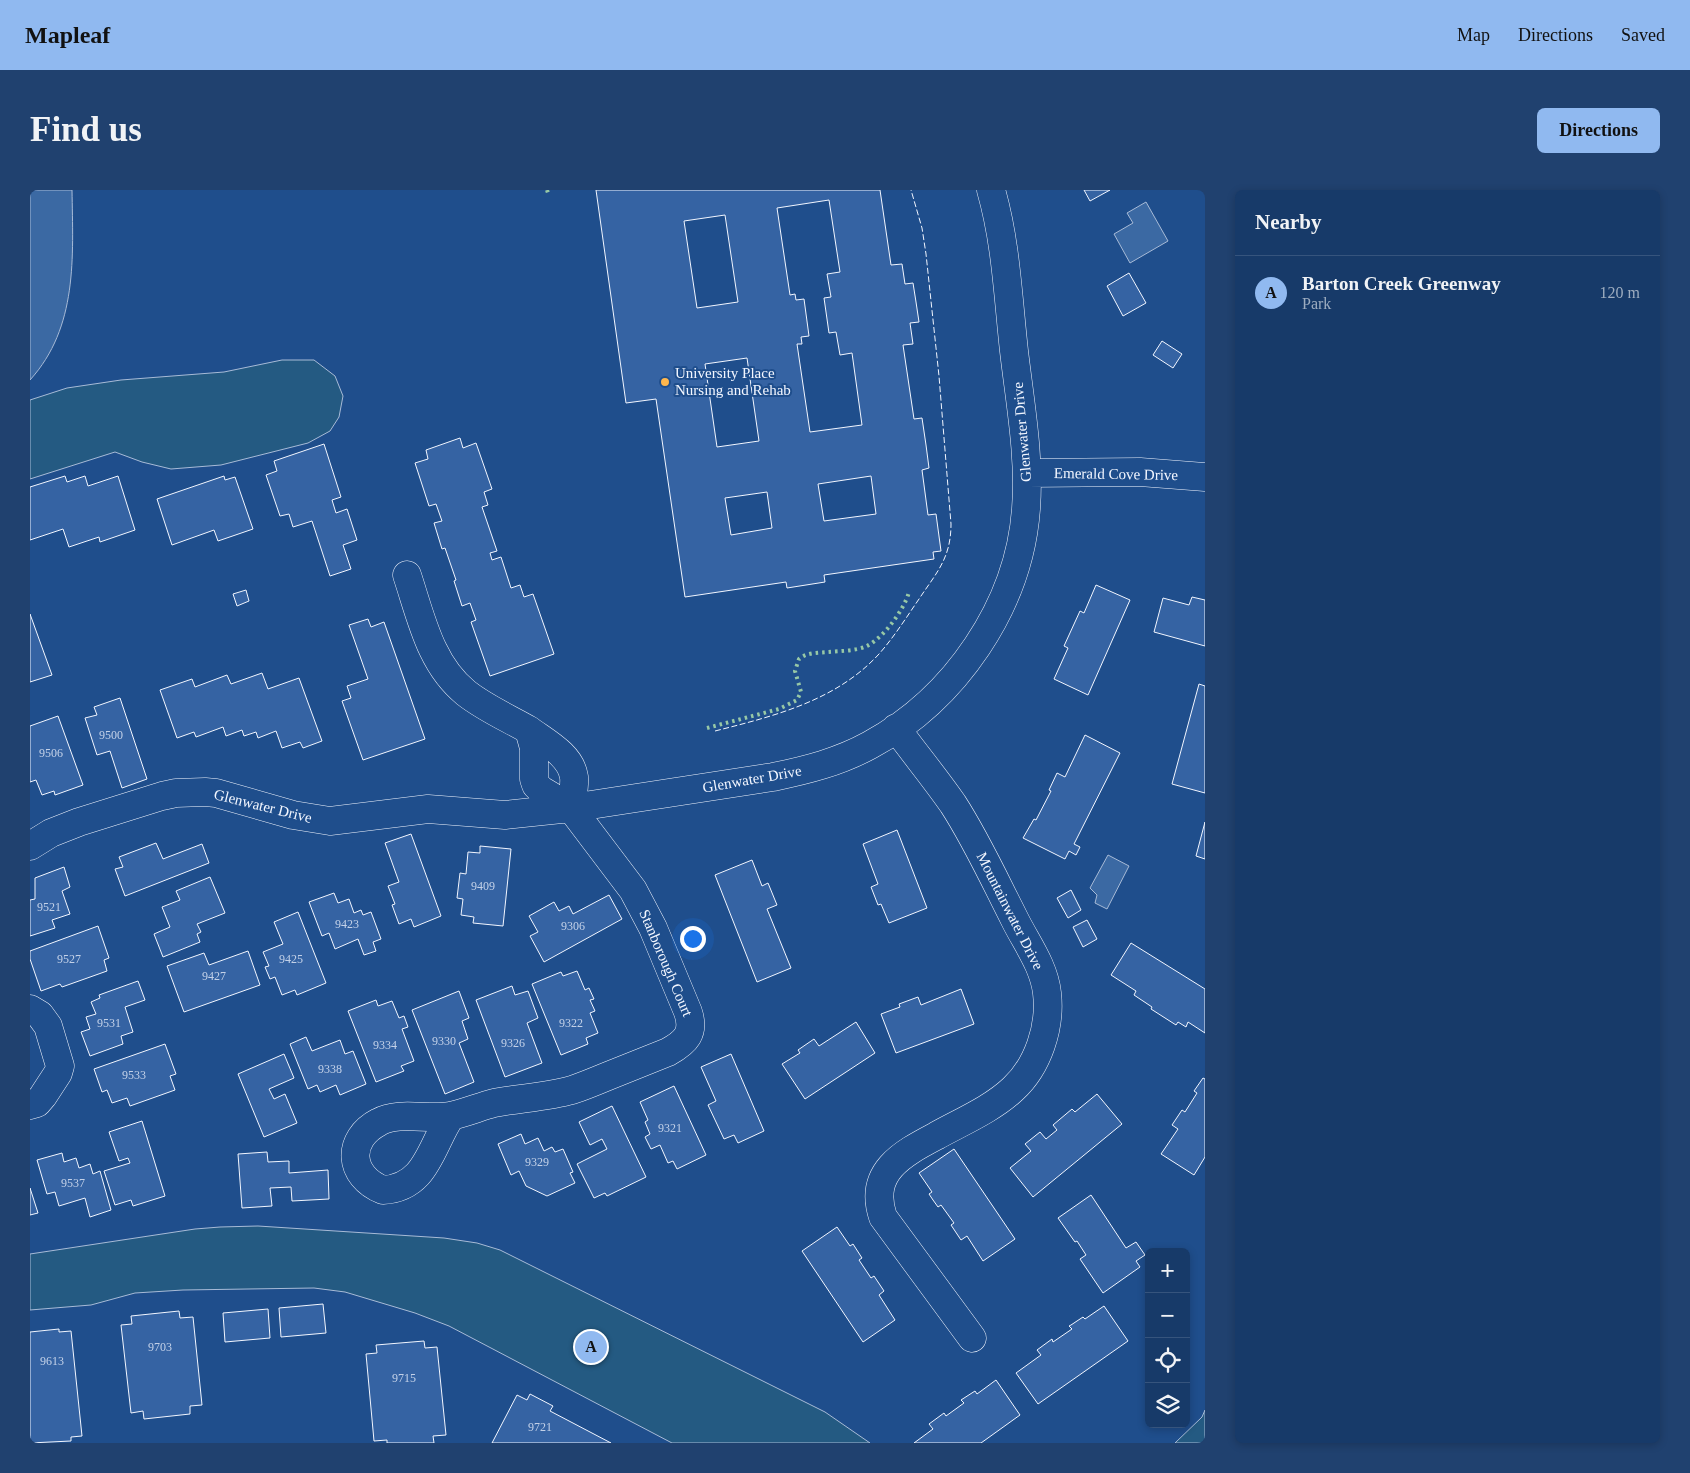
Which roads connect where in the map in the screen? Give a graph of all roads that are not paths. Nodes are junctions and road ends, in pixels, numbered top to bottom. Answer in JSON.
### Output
{"nodes":[{"id":1,"x":991,"y":190,"type":"edge"},
{"id":2,"x":1028,"y":473,"type":"junction"},
{"id":3,"x":1205,"y":476,"type":"edge"},
{"id":4,"x":407,"y":575,"type":"dead end"},
{"id":5,"x":896,"y":728,"type":"junction"},
{"id":6,"x":529,"y":730,"type":"junction"},
{"id":7,"x":571,"y":808,"type":"junction"},
{"id":8,"x":30,"y":846,"type":"edge"},
{"id":9,"x":30,"y":1009,"type":"edge"},
{"id":10,"x":30,"y":1105,"type":"edge"},
{"id":11,"x":451,"y":1116,"type":"dead end"},
{"id":12,"x":972,"y":1338,"type":"dead end"}],
"edges":[{"from":1,"to":2,"type":"street","name":"Glenwater Drive"},
{"from":2,"to":3,"type":"street","name":"Emerald Cove Drive"},
{"from":2,"to":5,"type":"street","name":"Glenwater Drive"},
{"from":4,"to":6,"type":"street"},
{"from":5,"to":7,"type":"street","name":"Glenwater Drive"},
{"from":5,"to":12,"type":"street","name":"Mountainwater Drive"},
{"from":6,"to":7,"type":"street"},
{"from":6,"to":7,"type":"street"},
{"from":7,"to":8,"type":"street","name":"Glenwater Drive"},
{"from":7,"to":11,"type":"street","name":"Stanborough Court"},
{"from":9,"to":10,"type":"street"}]}
